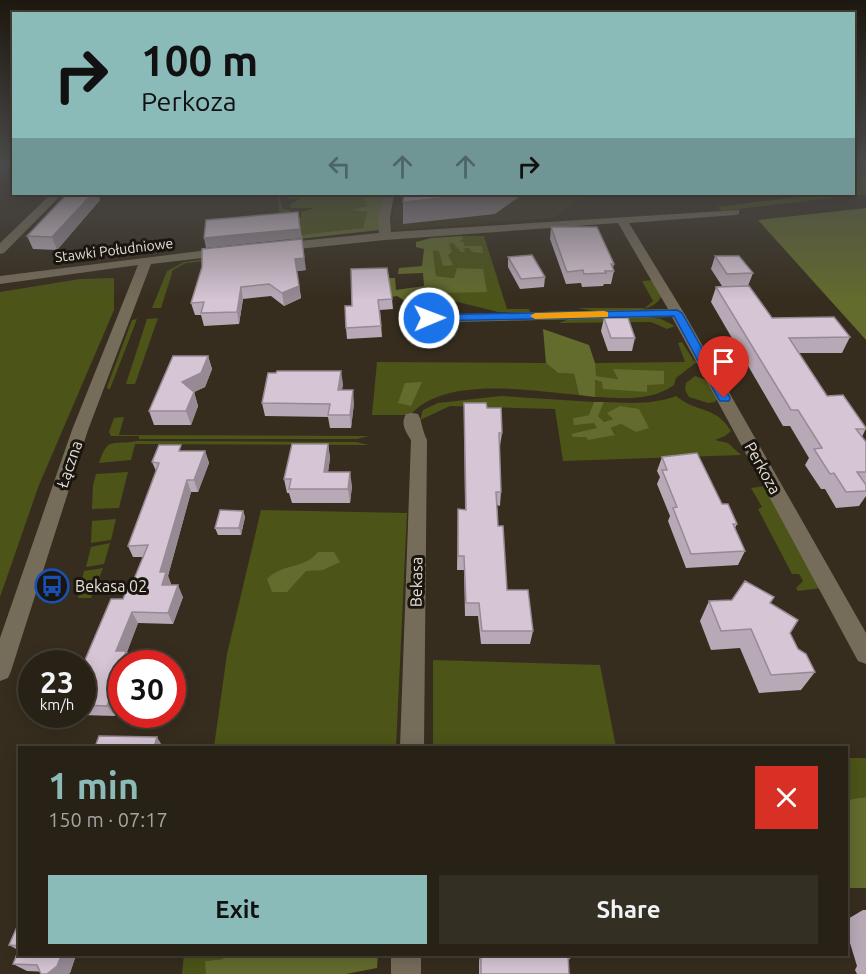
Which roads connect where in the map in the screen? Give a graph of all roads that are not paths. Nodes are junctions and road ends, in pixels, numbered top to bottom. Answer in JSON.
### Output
{"nodes":[{"id":1,"x":41,"y":209,"type":"edge"},
{"id":2,"x":386,"y":209,"type":"edge"},
{"id":3,"x":735,"y":212,"type":"dead end"},
{"id":4,"x":622,"y":221,"type":"junction"},
{"id":5,"x":385,"y":237,"type":"junction"},
{"id":6,"x":271,"y":248,"type":"edge"},
{"id":7,"x":0,"y":250,"type":"edge"},
{"id":8,"x":237,"y":251,"type":"edge"},
{"id":9,"x":146,"y":260,"type":"junction"},
{"id":10,"x":0,"y":280,"type":"edge"},
{"id":11,"x":677,"y":313,"type":"junction"},
{"id":12,"x":407,"y":319,"type":"dead end"},
{"id":13,"x":412,"y":418,"type":"dead end"},
{"id":14,"x":866,"y":654,"type":"edge"},
{"id":15,"x":0,"y":671,"type":"edge"},
{"id":16,"x":412,"y":746,"type":"edge"},
{"id":17,"x":406,"y":956,"type":"edge"},
{"id":18,"x":406,"y":974,"type":"edge"}],
"edges":[{"from":1,"to":7,"type":"street"},
{"from":2,"to":5,"type":"street"},
{"from":3,"to":4,"type":"street"},
{"from":4,"to":5,"type":"street"},
{"from":4,"to":11,"type":"street","name":"Perkoza"},
{"from":5,"to":6,"type":"street"},
{"from":8,"to":9,"type":"street","name":"Stawki Południowe"},
{"from":9,"to":10,"type":"street","name":"Stawki Południowe"},
{"from":9,"to":15,"type":"street","name":"Łączna"},
{"from":11,"to":12,"type":"street"},
{"from":11,"to":14,"type":"street","name":"Perkoza"},
{"from":13,"to":16,"type":"street","name":"Bekasa"},
{"from":17,"to":18,"type":"street"}]}
